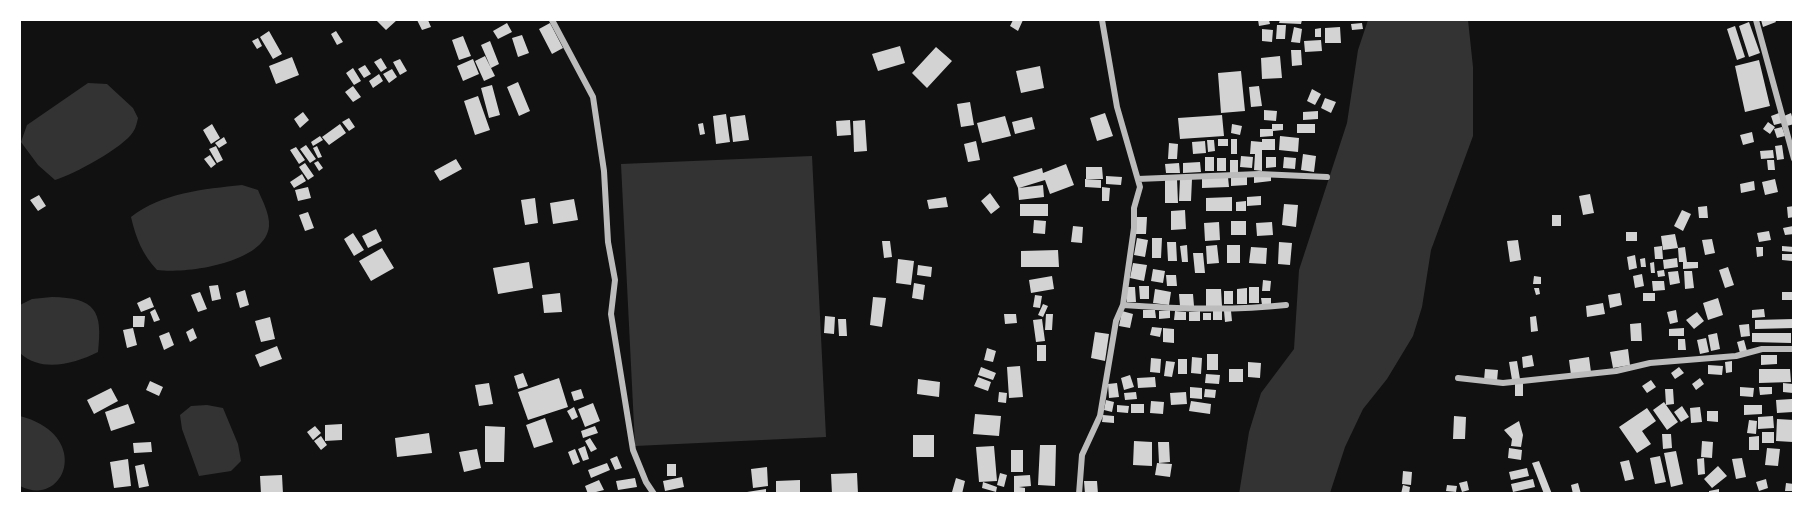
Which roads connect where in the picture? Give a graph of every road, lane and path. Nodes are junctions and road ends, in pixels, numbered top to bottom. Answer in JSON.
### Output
{"nodes":[{"id":1,"x":552,"y":20,"type":"edge"},
{"id":2,"x":1102,"y":20,"type":"edge"},
{"id":3,"x":1756,"y":20,"type":"edge"},
{"id":4,"x":1794,"y":159,"type":"edge"},
{"id":5,"x":1327,"y":177,"type":"dead end"},
{"id":6,"x":1138,"y":179,"type":"junction"},
{"id":7,"x":1123,"y":305,"type":"junction"},
{"id":8,"x":1286,"y":305,"type":"dead end"},
{"id":9,"x":1794,"y":349,"type":"edge"},
{"id":10,"x":1458,"y":378,"type":"dead end"},
{"id":11,"x":654,"y":494,"type":"edge"},
{"id":12,"x":1079,"y":494,"type":"edge"}],
"edges":[{"from":1,"to":11,"type":"street"},
{"from":2,"to":6,"type":"street"},
{"from":3,"to":4,"type":"street"},
{"from":5,"to":6,"type":"street"},
{"from":6,"to":7,"type":"street"},
{"from":7,"to":8,"type":"street"},
{"from":7,"to":12,"type":"street"},
{"from":9,"to":10,"type":"street"}]}
